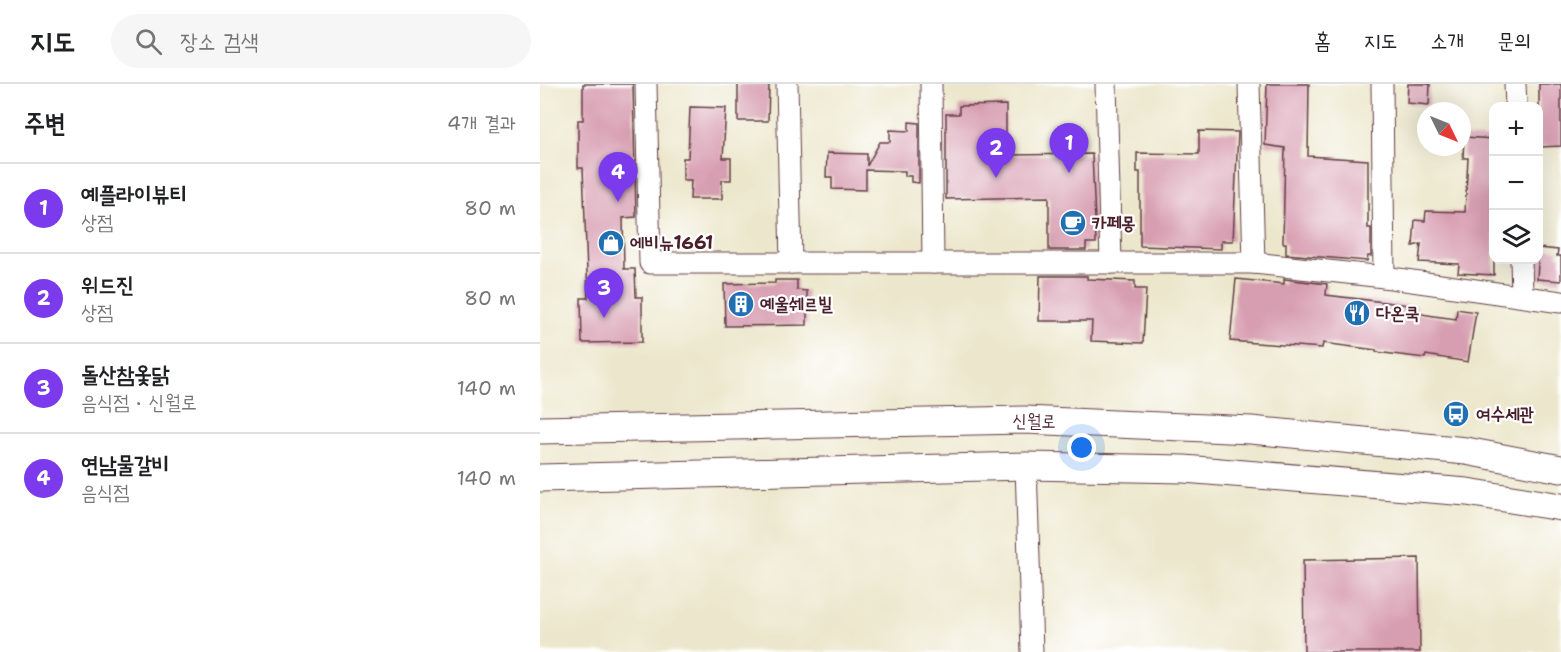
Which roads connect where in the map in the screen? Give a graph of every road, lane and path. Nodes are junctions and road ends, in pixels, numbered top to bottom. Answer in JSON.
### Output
{"nodes":[{"id":1,"x":646,"y":84,"type":"edge"},
{"id":2,"x":787,"y":84,"type":"edge"},
{"id":3,"x":930,"y":84,"type":"edge"},
{"id":4,"x":1106,"y":84,"type":"edge"},
{"id":5,"x":1249,"y":84,"type":"edge"},
{"id":6,"x":1382,"y":84,"type":"edge"},
{"id":7,"x":1515,"y":84,"type":"edge"},
{"id":8,"x":1516,"y":102,"type":"edge"},
{"id":9,"x":791,"y":263,"type":"junction"},
{"id":10,"x":933,"y":263,"type":"junction"},
{"id":11,"x":1111,"y":263,"type":"junction"},
{"id":12,"x":1254,"y":263,"type":"junction"},
{"id":13,"x":1521,"y":264,"type":"edge"},
{"id":14,"x":1384,"y":277,"type":"junction"},
{"id":15,"x":1522,"y":295,"type":"junction"},
{"id":16,"x":1561,"y":302,"type":"edge"},
{"id":17,"x":540,"y":430,"type":"edge"},
{"id":18,"x":1026,"y":466,"type":"junction"},
{"id":19,"x":1561,"y":469,"type":"edge"},
{"id":20,"x":540,"y":478,"type":"edge"},
{"id":21,"x":1561,"y":507,"type":"edge"},
{"id":22,"x":1032,"y":652,"type":"edge"}],
"edges":[{"from":1,"to":9,"type":"street"},
{"from":2,"to":9,"type":"street"},
{"from":3,"to":10,"type":"street"},
{"from":4,"to":11,"type":"street"},
{"from":5,"to":12,"type":"street"},
{"from":6,"to":14,"type":"street"},
{"from":7,"to":8,"type":"street"},
{"from":9,"to":10,"type":"street"},
{"from":10,"to":11,"type":"street"},
{"from":11,"to":12,"type":"street"},
{"from":12,"to":14,"type":"street"},
{"from":13,"to":15,"type":"street"},
{"from":14,"to":15,"type":"street"},
{"from":15,"to":16,"type":"street"},
{"from":17,"to":19,"type":"street","name":"신월로"},
{"from":18,"to":20,"type":"street"},
{"from":18,"to":21,"type":"street"},
{"from":18,"to":22,"type":"street"}]}
